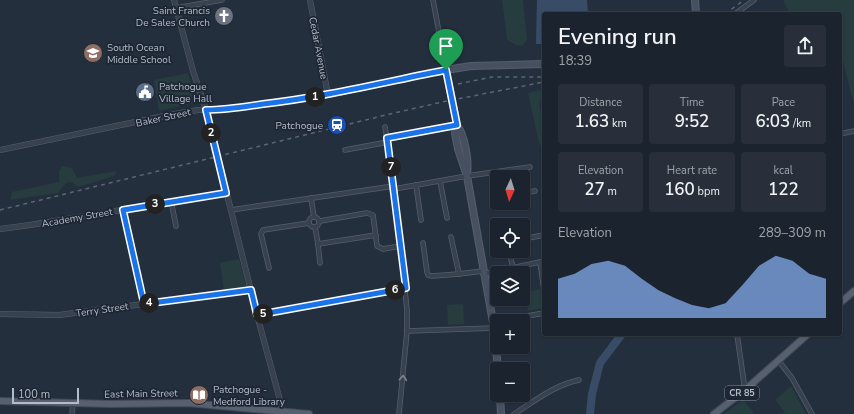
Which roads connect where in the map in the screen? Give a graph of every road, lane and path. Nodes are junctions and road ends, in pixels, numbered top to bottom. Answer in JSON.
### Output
{"nodes":[{"id":1,"x":174,"y":0,"type":"edge"},
{"id":2,"x":222,"y":0,"type":"edge"},
{"id":3,"x":310,"y":0,"type":"edge"},
{"id":4,"x":433,"y":0,"type":"edge"},
{"id":5,"x":695,"y":0,"type":"edge"},
{"id":6,"x":754,"y":0,"type":"edge"},
{"id":7,"x":176,"y":8,"type":"junction"},
{"id":8,"x":696,"y":12,"type":"edge"},
{"id":9,"x":738,"y":12,"type":"edge"},
{"id":10,"x":542,"y":64,"type":"edge"},
{"id":11,"x":446,"y":70,"type":"junction"},
{"id":12,"x":328,"y":95,"type":"junction"},
{"id":13,"x":206,"y":110,"type":"junction"},
{"id":14,"x":457,"y":125,"type":"junction"},
{"id":15,"x":385,"y":127,"type":"dead end"},
{"id":16,"x":854,"y":131,"type":"edge"},
{"id":17,"x":842,"y":134,"type":"edge"},
{"id":18,"x":387,"y":140,"type":"junction"},
{"id":19,"x":0,"y":150,"type":"edge"},
{"id":20,"x":345,"y":150,"type":"dead end"},
{"id":21,"x":530,"y":167,"type":"dead end"},
{"id":22,"x":508,"y":170,"type":"edge"},
{"id":23,"x":490,"y":173,"type":"edge"},
{"id":24,"x":467,"y":176,"type":"junction"},
{"id":25,"x":440,"y":181,"type":"junction"},
{"id":26,"x":416,"y":185,"type":"junction"},
{"id":27,"x":394,"y":187,"type":"junction"},
{"id":28,"x":535,"y":191,"type":"dead end"},
{"id":29,"x":530,"y":192,"type":"edge"},
{"id":30,"x":226,"y":193,"type":"junction"},
{"id":31,"x":311,"y":198,"type":"junction"},
{"id":32,"x":171,"y":201,"type":"junction"},
{"id":33,"x":123,"y":210,"type":"junction"},
{"id":34,"x":231,"y":210,"type":"junction"},
{"id":35,"x":314,"y":216,"type":"junction"},
{"id":36,"x":447,"y":218,"type":"dead end"},
{"id":37,"x":421,"y":220,"type":"dead end"},
{"id":38,"x":320,"y":221,"type":"junction"},
{"id":39,"x":309,"y":223,"type":"junction"},
{"id":40,"x":176,"y":226,"type":"dead end"},
{"id":41,"x":315,"y":227,"type":"junction"},
{"id":42,"x":0,"y":229,"type":"edge"},
{"id":43,"x":376,"y":235,"type":"junction"},
{"id":44,"x":542,"y":235,"type":"edge"},
{"id":45,"x":451,"y":237,"type":"dead end"},
{"id":46,"x":530,"y":238,"type":"edge"},
{"id":47,"x":423,"y":243,"type":"dead end"},
{"id":48,"x":318,"y":244,"type":"junction"},
{"id":49,"x":401,"y":246,"type":"junction"},
{"id":50,"x":542,"y":262,"type":"edge"},
{"id":51,"x":320,"y":263,"type":"dead end"},
{"id":52,"x":523,"y":266,"type":"edge"},
{"id":53,"x":269,"y":268,"type":"dead end"},
{"id":54,"x":490,"y":271,"type":"edge"},
{"id":55,"x":483,"y":272,"type":"junction"},
{"id":56,"x":458,"y":274,"type":"junction"},
{"id":57,"x":406,"y":288,"type":"junction"},
{"id":58,"x":251,"y":290,"type":"junction"},
{"id":59,"x":854,"y":291,"type":"edge"},
{"id":60,"x":842,"y":302,"type":"edge"},
{"id":61,"x":144,"y":304,"type":"junction"},
{"id":62,"x":542,"y":313,"type":"edge"},
{"id":63,"x":0,"y":314,"type":"edge"},
{"id":64,"x":494,"y":314,"type":"edge"},
{"id":65,"x":257,"y":315,"type":"junction"},
{"id":66,"x":530,"y":316,"type":"edge"},
{"id":67,"x":490,"y":324,"type":"edge"},
{"id":68,"x":407,"y":331,"type":"junction"},
{"id":69,"x":737,"y":336,"type":"edge"},
{"id":70,"x":806,"y":336,"type":"edge"},
{"id":71,"x":778,"y":360,"type":"junction"},
{"id":72,"x":579,"y":380,"type":"dead end"},
{"id":73,"x":745,"y":390,"type":"junction"},
{"id":74,"x":0,"y":401,"type":"edge"},
{"id":75,"x":500,"y":402,"type":"edge"},
{"id":76,"x":73,"y":404,"type":"junction"},
{"id":77,"x":281,"y":412,"type":"edge"},
{"id":78,"x":72,"y":414,"type":"edge"},
{"id":79,"x":309,"y":414,"type":"edge"},
{"id":80,"x":399,"y":414,"type":"edge"},
{"id":81,"x":501,"y":414,"type":"edge"},
{"id":82,"x":514,"y":414,"type":"edge"},
{"id":83,"x":714,"y":414,"type":"edge"},
{"id":84,"x":812,"y":414,"type":"edge"}],
"edges":[{"from":1,"to":7,"type":"street"},
{"from":2,"to":7,"type":"street"},
{"from":3,"to":12,"type":"street","name":"Cedar Avenue"},
{"from":4,"to":11,"type":"street"},
{"from":5,"to":8,"type":"main road"},
{"from":6,"to":9,"type":"street"},
{"from":7,"to":13,"type":"street"},
{"from":10,"to":11,"type":"main road"},
{"from":11,"to":12,"type":"street","name":"Baker Street"},
{"from":11,"to":14,"type":"main road"},
{"from":12,"to":13,"type":"street","name":"Baker Street"},
{"from":13,"to":19,"type":"street","name":"Baker Street"},
{"from":13,"to":30,"type":"street"},
{"from":14,"to":18,"type":"street"},
{"from":14,"to":24,"type":"main road"},
{"from":15,"to":18,"type":"street"},
{"from":16,"to":17,"type":"street"},
{"from":18,"to":20,"type":"street"},
{"from":18,"to":27,"type":"street"},
{"from":21,"to":22,"type":"street"},
{"from":23,"to":24,"type":"street"},
{"from":24,"to":25,"type":"street"},
{"from":24,"to":55,"type":"main road"},
{"from":25,"to":26,"type":"street"},
{"from":25,"to":36,"type":"street"},
{"from":26,"to":27,"type":"street"},
{"from":26,"to":37,"type":"street"},
{"from":27,"to":31,"type":"street"},
{"from":27,"to":49,"type":"street"},
{"from":28,"to":29,"type":"street"},
{"from":30,"to":32,"type":"street","name":"Academy Street"},
{"from":30,"to":34,"type":"street"},
{"from":31,"to":34,"type":"street"},
{"from":31,"to":35,"type":"street"},
{"from":32,"to":33,"type":"street","name":"Academy Street"},
{"from":32,"to":40,"type":"street"},
{"from":33,"to":42,"type":"street","name":"Academy Street"},
{"from":33,"to":61,"type":"street"},
{"from":34,"to":58,"type":"street"},
{"from":35,"to":38,"type":"street"},
{"from":35,"to":39,"type":"street"},
{"from":38,"to":41,"type":"street"},
{"from":38,"to":43,"type":"street"},
{"from":39,"to":41,"type":"street"},
{"from":39,"to":53,"type":"street"},
{"from":41,"to":48,"type":"street"},
{"from":43,"to":48,"type":"street"},
{"from":43,"to":49,"type":"street"},
{"from":44,"to":46,"type":"street"},
{"from":45,"to":56,"type":"street"},
{"from":47,"to":56,"type":"street"},
{"from":48,"to":51,"type":"street"},
{"from":49,"to":57,"type":"street"},
{"from":50,"to":52,"type":"street"},
{"from":54,"to":55,"type":"street"},
{"from":55,"to":56,"type":"street"},
{"from":55,"to":64,"type":"main road"},
{"from":57,"to":65,"type":"street"},
{"from":57,"to":68,"type":"street"},
{"from":58,"to":61,"type":"street","name":"Terry Street"},
{"from":58,"to":65,"type":"street"},
{"from":59,"to":60,"type":"main road"},
{"from":61,"to":63,"type":"street","name":"Terry Street"},
{"from":62,"to":66,"type":"street"},
{"from":65,"to":77,"type":"street"},
{"from":67,"to":68,"type":"street"},
{"from":80,"to":68,"type":"street","one_way":true},
{"from":69,"to":73,"type":"street"},
{"from":70,"to":71,"type":"main road","number":"CR 85"},
{"from":71,"to":73,"type":"main road","number":"CR 85"},
{"from":71,"to":84,"type":"street"},
{"from":72,"to":82,"type":"street"},
{"from":73,"to":83,"type":"main road","number":"CR 85"},
{"from":74,"to":76,"type":"main road","name":"East Main Street"},
{"from":75,"to":81,"type":"main road"},
{"from":76,"to":77,"type":"main road","name":"East Main Street"},
{"from":76,"to":78,"type":"street"},
{"from":77,"to":79,"type":"main road","name":"East Main Street"}]}
